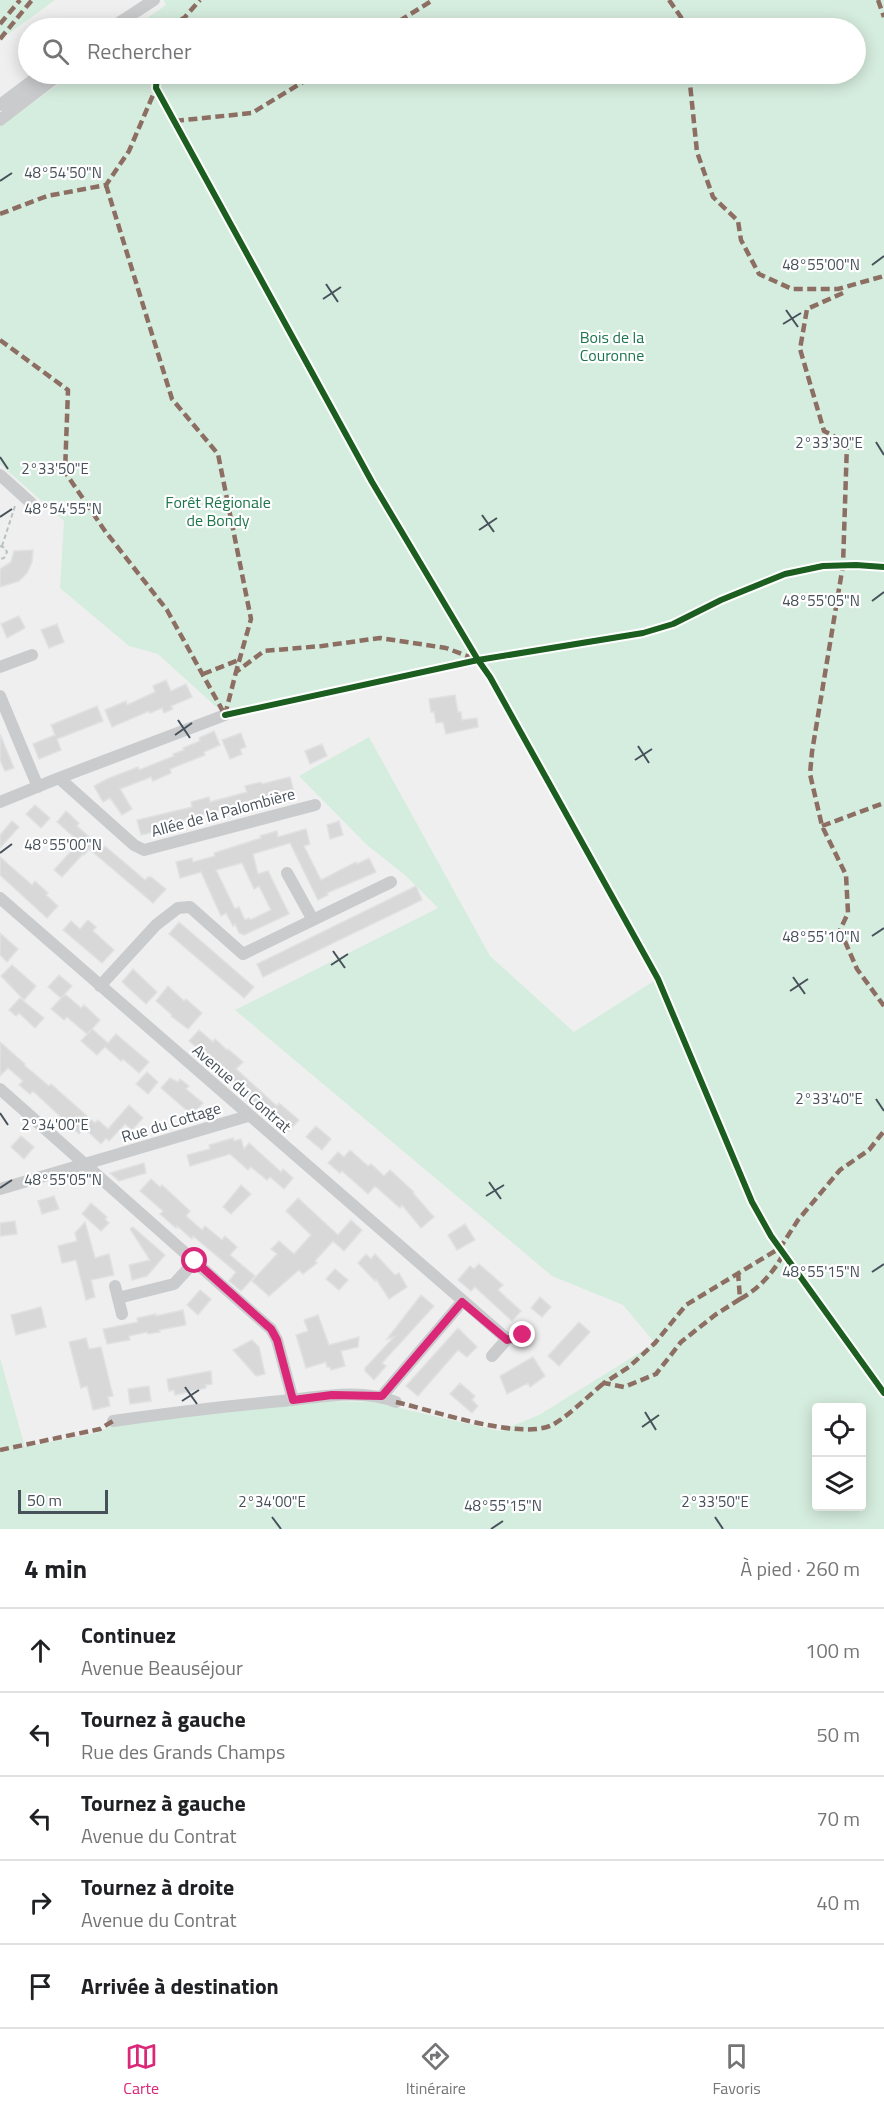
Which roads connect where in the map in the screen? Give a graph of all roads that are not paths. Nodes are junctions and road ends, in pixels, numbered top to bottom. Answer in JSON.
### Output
{"nodes":[{"id":1,"x":144,"y":0,"type":"edge"},
{"id":2,"x":154,"y":0,"type":"edge"},
{"id":3,"x":128,"y":16,"type":"junction"},
{"id":4,"x":125,"y":18,"type":"edge"},
{"id":5,"x":28,"y":84,"type":"edge"},
{"id":6,"x":47,"y":84,"type":"edge"},
{"id":7,"x":0,"y":105,"type":"edge"},
{"id":8,"x":0,"y":120,"type":"edge"},
{"id":9,"x":0,"y":475,"type":"edge"},
{"id":10,"x":31,"y":503,"type":"dead end"},
{"id":11,"x":32,"y":655,"type":"dead end"},
{"id":12,"x":0,"y":667,"type":"edge"},
{"id":13,"x":0,"y":696,"type":"edge"},
{"id":14,"x":225,"y":715,"type":"dead end"},
{"id":15,"x":58,"y":778,"type":"junction"},
{"id":16,"x":38,"y":787,"type":"junction"},
{"id":17,"x":0,"y":802,"type":"edge"},
{"id":18,"x":315,"y":805,"type":"dead end"},
{"id":19,"x":287,"y":873,"type":"dead end"},
{"id":20,"x":391,"y":882,"type":"dead end"},
{"id":21,"x":0,"y":898,"type":"edge"},
{"id":22,"x":313,"y":920,"type":"junction"},
{"id":23,"x":100,"y":986,"type":"junction"},
{"id":24,"x":0,"y":1089,"type":"edge"},
{"id":25,"x":248,"y":1116,"type":"junction"},
{"id":26,"x":86,"y":1165,"type":"junction"},
{"id":27,"x":0,"y":1190,"type":"edge"},
{"id":28,"x":195,"y":1261,"type":"junction"},
{"id":29,"x":462,"y":1302,"type":"junction"},
{"id":30,"x":122,"y":1314,"type":"dead end"},
{"id":31,"x":523,"y":1335,"type":"dead end"},
{"id":32,"x":507,"y":1340,"type":"junction"},
{"id":33,"x":492,"y":1356,"type":"dead end"},
{"id":34,"x":382,"y":1396,"type":"junction"},
{"id":35,"x":293,"y":1400,"type":"junction"},
{"id":36,"x":396,"y":1402,"type":"dead end"},
{"id":37,"x":113,"y":1421,"type":"dead end"}],
"edges":[{"from":1,"to":3,"type":"street"},
{"from":2,"to":3,"type":"street"},
{"from":3,"to":4,"type":"street"},
{"from":5,"to":7,"type":"street"},
{"from":6,"to":8,"type":"street"},
{"from":9,"to":10,"type":"street"},
{"from":11,"to":12,"type":"street"},
{"from":13,"to":16,"type":"street"},
{"from":14,"to":15,"type":"street"},
{"from":15,"to":16,"type":"street"},
{"from":15,"to":18,"type":"street","name":"Allée de la Palombière"},
{"from":16,"to":17,"type":"street"},
{"from":19,"to":22,"type":"street"},
{"from":20,"to":22,"type":"street"},
{"from":21,"to":23,"type":"street","name":"Avenue du Contrat"},
{"from":22,"to":23,"type":"street"},
{"from":23,"to":25,"type":"street","name":"Avenue du Contrat"},
{"from":24,"to":26,"type":"street"},
{"from":25,"to":26,"type":"street","name":"Rue du Cottage"},
{"from":25,"to":29,"type":"street","name":"Avenue du Contrat"},
{"from":26,"to":27,"type":"street","name":"Rue du Cottage"},
{"from":26,"to":28,"type":"street"},
{"from":28,"to":30,"type":"street"},
{"from":28,"to":35,"type":"street"},
{"from":29,"to":32,"type":"street","name":"Avenue du Contrat"},
{"from":29,"to":34,"type":"street"},
{"from":31,"to":32,"type":"street"},
{"from":32,"to":33,"type":"street"},
{"from":34,"to":35,"type":"street"},
{"from":34,"to":36,"type":"street"},
{"from":35,"to":37,"type":"street"}]}
